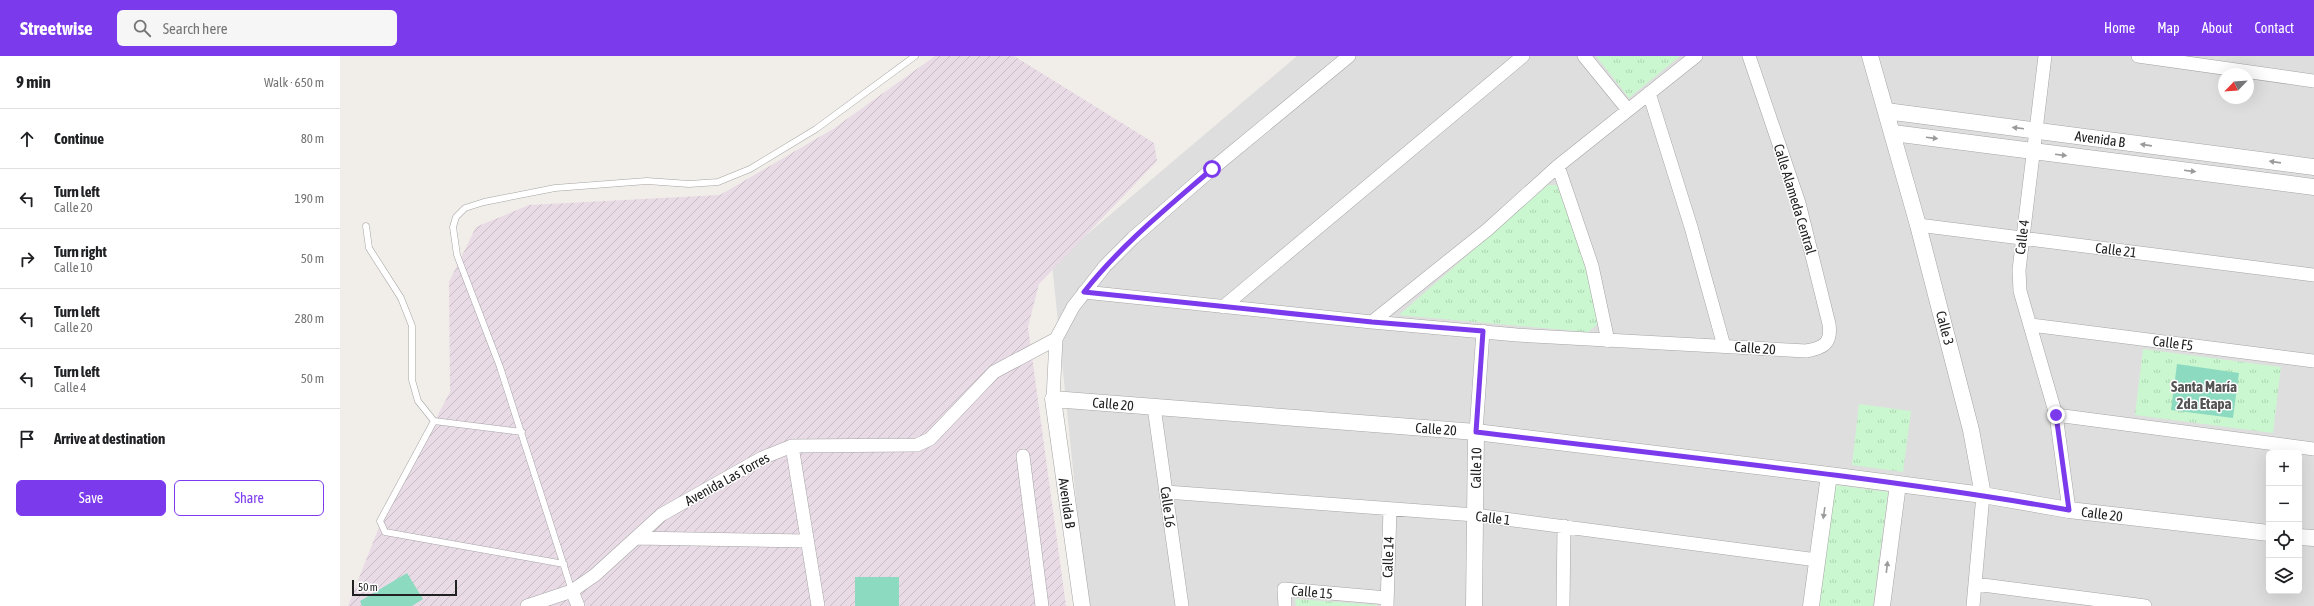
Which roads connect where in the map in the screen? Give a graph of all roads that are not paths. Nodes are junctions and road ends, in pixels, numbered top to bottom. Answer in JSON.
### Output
{"nodes":[{"id":1,"x":915,"y":56,"type":"edge"},
{"id":2,"x":1349,"y":56,"type":"edge"},
{"id":3,"x":1523,"y":56,"type":"edge"},
{"id":4,"x":1584,"y":56,"type":"edge"},
{"id":5,"x":1696,"y":56,"type":"edge"},
{"id":6,"x":1749,"y":56,"type":"edge"},
{"id":7,"x":1870,"y":56,"type":"edge"},
{"id":8,"x":2045,"y":56,"type":"edge"},
{"id":9,"x":2138,"y":56,"type":"edge"},
{"id":10,"x":2314,"y":81,"type":"edge"},
{"id":11,"x":1649,"y":94,"type":"junction"},
{"id":12,"x":1628,"y":110,"type":"junction"},
{"id":13,"x":1886,"y":111,"type":"junction"},
{"id":14,"x":2036,"y":130,"type":"junction"},
{"id":15,"x":1893,"y":133,"type":"junction"},
{"id":16,"x":2033,"y":152,"type":"junction"},
{"id":17,"x":1558,"y":166,"type":"junction"},
{"id":18,"x":2314,"y":167,"type":"edge"},
{"id":19,"x":2314,"y":187,"type":"edge"},
{"id":20,"x":1918,"y":225,"type":"junction"},
{"id":21,"x":366,"y":226,"type":"dead end"},
{"id":22,"x":2022,"y":238,"type":"junction"},
{"id":23,"x":2314,"y":275,"type":"edge"},
{"id":24,"x":1084,"y":292,"type":"junction"},
{"id":25,"x":1223,"y":307,"type":"junction"},
{"id":26,"x":1372,"y":322,"type":"junction"},
{"id":27,"x":2031,"y":325,"type":"junction"},
{"id":28,"x":1483,"y":331,"type":"junction"},
{"id":29,"x":1056,"y":339,"type":"junction"},
{"id":30,"x":1608,"y":340,"type":"junction"},
{"id":31,"x":1826,"y":343,"type":"joint"},
{"id":32,"x":1724,"y":346,"type":"junction"},
{"id":33,"x":2314,"y":361,"type":"edge"},
{"id":34,"x":1053,"y":399,"type":"junction"},
{"id":35,"x":1154,"y":408,"type":"junction"},
{"id":36,"x":2056,"y":415,"type":"junction"},
{"id":37,"x":434,"y":421,"type":"junction"},
{"id":38,"x":522,"y":432,"type":"junction"},
{"id":39,"x":1476,"y":432,"type":"junction"},
{"id":40,"x":792,"y":446,"type":"junction"},
{"id":41,"x":2314,"y":449,"type":"edge"},
{"id":42,"x":1023,"y":456,"type":"dead end"},
{"id":43,"x":1829,"y":475,"type":"junction"},
{"id":44,"x":1898,"y":484,"type":"junction"},
{"id":45,"x":1166,"y":492,"type":"junction"},
{"id":46,"x":1983,"y":495,"type":"junction"},
{"id":47,"x":1390,"y":509,"type":"junction"},
{"id":48,"x":2069,"y":510,"type":"junction"},
{"id":49,"x":1475,"y":515,"type":"junction"},
{"id":50,"x":1564,"y":526,"type":"junction"},
{"id":51,"x":2266,"y":533,"type":"edge"},
{"id":52,"x":2302,"y":537,"type":"edge"},
{"id":53,"x":636,"y":538,"type":"junction"},
{"id":54,"x":2314,"y":538,"type":"edge"},
{"id":55,"x":808,"y":541,"type":"junction"},
{"id":56,"x":1817,"y":560,"type":"junction"},
{"id":57,"x":564,"y":564,"type":"junction"},
{"id":58,"x":1975,"y":584,"type":"junction"},
{"id":59,"x":572,"y":591,"type":"junction"},
{"id":60,"x":1387,"y":602,"type":"edge"},
{"id":61,"x":527,"y":606,"type":"edge"},
{"id":62,"x":578,"y":606,"type":"edge"},
{"id":63,"x":818,"y":606,"type":"edge"},
{"id":64,"x":1042,"y":606,"type":"edge"},
{"id":65,"x":1082,"y":606,"type":"edge"},
{"id":66,"x":1182,"y":606,"type":"edge"},
{"id":67,"x":1285,"y":606,"type":"edge"},
{"id":68,"x":1474,"y":606,"type":"edge"},
{"id":69,"x":1563,"y":606,"type":"edge"},
{"id":70,"x":1811,"y":606,"type":"edge"},
{"id":71,"x":1882,"y":606,"type":"edge"},
{"id":72,"x":1973,"y":606,"type":"edge"},
{"id":73,"x":2145,"y":606,"type":"edge"}],
"edges":[{"from":1,"to":38,"type":"lane"},
{"from":2,"to":24,"type":"street"},
{"from":3,"to":25,"type":"street"},
{"from":4,"to":12,"type":"street"},
{"from":5,"to":11,"type":"street"},
{"from":6,"to":31,"type":"street","name":"Calle Alameda Central"},
{"from":7,"to":13,"type":"street","name":"Calle 3"},
{"from":8,"to":14,"type":"street","name":"Calle 4"},
{"from":9,"to":10,"type":"street"},
{"from":11,"to":12,"type":"street"},
{"from":11,"to":32,"type":"street"},
{"from":12,"to":17,"type":"street"},
{"from":14,"to":13,"type":"street","name":"Avenida B","one_way":true},
{"from":13,"to":15,"type":"street","name":"Calle 3"},
{"from":14,"to":16,"type":"street","name":"Calle 4"},
{"from":18,"to":14,"type":"street","name":"Avenida B","one_way":true},
{"from":15,"to":16,"type":"street","name":"Avenida B","one_way":true},
{"from":15,"to":20,"type":"street","name":"Calle 3"},
{"from":16,"to":19,"type":"street","name":"Avenida B","one_way":true},
{"from":16,"to":22,"type":"street","name":"Calle 4"},
{"from":17,"to":26,"type":"street"},
{"from":17,"to":30,"type":"street"},
{"from":20,"to":22,"type":"street","name":"Calle 21"},
{"from":20,"to":46,"type":"street","name":"Calle 3"},
{"from":21,"to":37,"type":"lane"},
{"from":22,"to":23,"type":"street","name":"Calle 21"},
{"from":22,"to":27,"type":"street","name":"Calle 4"},
{"from":24,"to":25,"type":"street","name":"Calle 20"},
{"from":24,"to":29,"type":"street"},
{"from":25,"to":26,"type":"street","name":"Calle 20"},
{"from":26,"to":28,"type":"street","name":"Calle 20"},
{"from":27,"to":33,"type":"street","name":"Calle F5"},
{"from":27,"to":36,"type":"street","name":"Calle 4"},
{"from":28,"to":30,"type":"street","name":"Calle 20"},
{"from":28,"to":39,"type":"street","name":"Calle 10"},
{"from":29,"to":34,"type":"street"},
{"from":29,"to":40,"type":"street","name":"Avenida Las Torres"},
{"from":30,"to":32,"type":"street","name":"Calle 20"},
{"from":31,"to":32,"type":"street","name":"Calle 20"},
{"from":34,"to":35,"type":"street","name":"Calle 20"},
{"from":34,"to":65,"type":"street","name":"Avenida B"},
{"from":35,"to":39,"type":"street","name":"Calle 20"},
{"from":35,"to":45,"type":"street","name":"Calle 16"},
{"from":36,"to":41,"type":"street"},
{"from":36,"to":48,"type":"street","name":"Calle 4"},
{"from":37,"to":38,"type":"lane"},
{"from":37,"to":57,"type":"lane"},
{"from":38,"to":57,"type":"lane"},
{"from":39,"to":43,"type":"street","name":"Calle 20"},
{"from":39,"to":49,"type":"street","name":"Calle 10"},
{"from":40,"to":53,"type":"street","name":"Avenida Las Torres"},
{"from":40,"to":55,"type":"street"},
{"from":42,"to":64,"type":"street"},
{"from":43,"to":44,"type":"street","name":"Calle 20"},
{"from":43,"to":56,"type":"street","one_way":true},
{"from":44,"to":46,"type":"street","name":"Calle 20"},
{"from":71,"to":44,"type":"street","one_way":true},
{"from":45,"to":47,"type":"street","name":"Calle 1"},
{"from":45,"to":66,"type":"street","name":"Calle 16"},
{"from":46,"to":48,"type":"street","name":"Calle 20"},
{"from":46,"to":58,"type":"street","name":"Calle 3"},
{"from":47,"to":49,"type":"street","name":"Calle 1"},
{"from":47,"to":60,"type":"street","name":"Calle 14"},
{"from":48,"to":51,"type":"street","name":"Calle 20"},
{"from":49,"to":50,"type":"street","name":"Calle 1"},
{"from":49,"to":68,"type":"street","name":"Calle 10"},
{"from":50,"to":56,"type":"street","name":"Calle 1"},
{"from":50,"to":69,"type":"street"},
{"from":52,"to":54,"type":"street"},
{"from":53,"to":55,"type":"street"},
{"from":53,"to":59,"type":"street","name":"Avenida Las Torres"},
{"from":55,"to":63,"type":"street"},
{"from":56,"to":70,"type":"street"},
{"from":57,"to":59,"type":"lane"},
{"from":58,"to":72,"type":"street","name":"Calle 3"},
{"from":58,"to":73,"type":"street"},
{"from":59,"to":61,"type":"street","name":"Avenida Las Torres"},
{"from":59,"to":62,"type":"street"},
{"from":60,"to":67,"type":"street","name":"Calle 15"}]}
